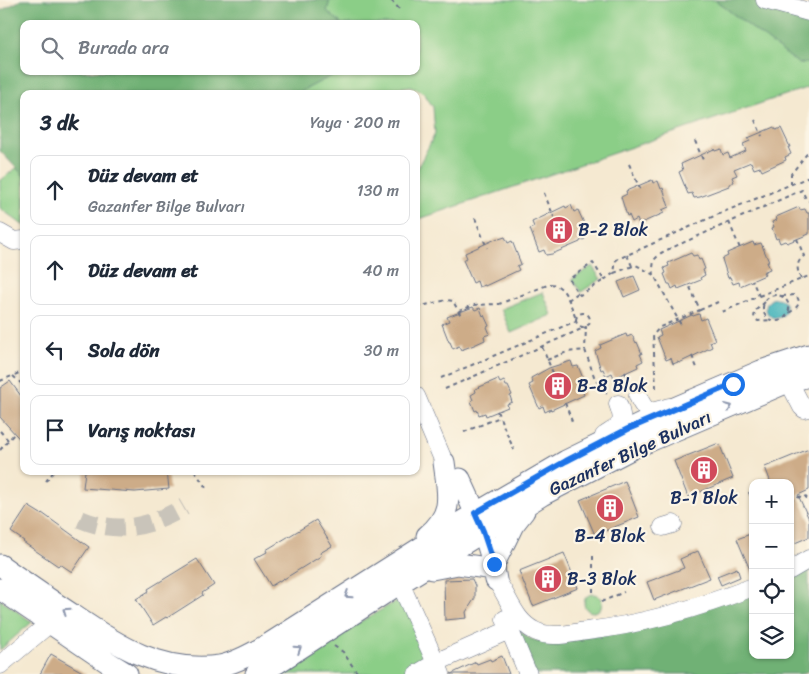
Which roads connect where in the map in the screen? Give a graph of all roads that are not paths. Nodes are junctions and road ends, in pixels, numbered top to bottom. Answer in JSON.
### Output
{"nodes":[{"id":1,"x":765,"y":0,"type":"edge"},
{"id":2,"x":809,"y":12,"type":"edge"},
{"id":3,"x":0,"y":232,"type":"edge"},
{"id":4,"x":20,"y":240,"type":"edge"},
{"id":5,"x":809,"y":355,"type":"edge"},
{"id":6,"x":809,"y":376,"type":"edge"},
{"id":7,"x":788,"y":382,"type":"junction"},
{"id":8,"x":733,"y":384,"type":"junction"},
{"id":9,"x":638,"y":396,"type":"dead end"},
{"id":10,"x":618,"y":404,"type":"road end"},
{"id":11,"x":420,"y":405,"type":"edge"},
{"id":12,"x":809,"y":408,"type":"edge"},
{"id":13,"x":566,"y":461,"type":"junction"},
{"id":14,"x":444,"y":462,"type":"joint"},
{"id":15,"x":453,"y":482,"type":"junction"},
{"id":16,"x":537,"y":487,"type":"junction"},
{"id":17,"x":473,"y":526,"type":"junction"},
{"id":18,"x":809,"y":559,"type":"edge"},
{"id":19,"x":0,"y":566,"type":"edge"},
{"id":20,"x":792,"y":569,"type":"edge"},
{"id":21,"x":492,"y":571,"type":"junction"},
{"id":22,"x":402,"y":574,"type":"junction"},
{"id":23,"x":0,"y":589,"type":"edge"},
{"id":24,"x":749,"y":589,"type":"edge"},
{"id":25,"x":50,"y":623,"type":"junction"},
{"id":26,"x":509,"y":630,"type":"junction"},
{"id":27,"x":0,"y":665,"type":"edge"},
{"id":28,"x":439,"y":668,"type":"edge"},
{"id":29,"x":127,"y":674,"type":"edge"},
{"id":30,"x":256,"y":674,"type":"edge"},
{"id":31,"x":418,"y":674,"type":"edge"},
{"id":32,"x":528,"y":674,"type":"edge"}],
"edges":[{"from":1,"to":2,"type":"street"},
{"from":3,"to":4,"type":"street"},
{"from":5,"to":8,"type":"main road","name":"Gazanfer Bilge Bulvarı"},
{"from":6,"to":7,"type":"main road","name":"Gazanfer Bilge Bulvarı"},
{"from":7,"to":12,"type":"street"},
{"from":16,"to":7,"type":"main road","name":"Gazanfer Bilge Bulvarı","one_way":true},
{"from":8,"to":9,"type":"street"},
{"from":8,"to":13,"type":"main road","name":"Gazanfer Bilge Bulvarı"},
{"from":10,"to":13,"type":"street"},
{"from":11,"to":14,"type":"street"},
{"from":13,"to":16,"type":"main road","name":"Gazanfer Bilge Bulvarı"},
{"from":14,"to":15,"type":"main road"},
{"from":15,"to":16,"type":"main road"},
{"from":15,"to":17,"type":"main road"},
{"from":15,"to":22,"type":"main road"},
{"from":16,"to":17,"type":"main road","name":"Gazanfer Bilge Bulvarı"},
{"from":16,"to":21,"type":"main road"},
{"from":17,"to":21,"type":"main road"},
{"from":17,"to":22,"type":"main road","name":"Gazanfer Bilge Bulvarı"},
{"from":17,"to":22,"type":"main road"},
{"from":18,"to":20,"type":"street"},
{"from":22,"to":19,"type":"main road","name":"Gazanfer Bilge Bulvarı","one_way":true},
{"from":21,"to":22,"type":"main road"},
{"from":21,"to":24,"type":"street"},
{"from":21,"to":26,"type":"street"},
{"from":22,"to":28,"type":"street"},
{"from":30,"to":22,"type":"main road","name":"Gazanfer Bilge Bulvarı","one_way":true},
{"from":23,"to":25,"type":"main road"},
{"from":25,"to":27,"type":"street"},
{"from":25,"to":29,"type":"main road"},
{"from":26,"to":28,"type":"street"},
{"from":26,"to":32,"type":"street"},
{"from":28,"to":31,"type":"street"}]}
